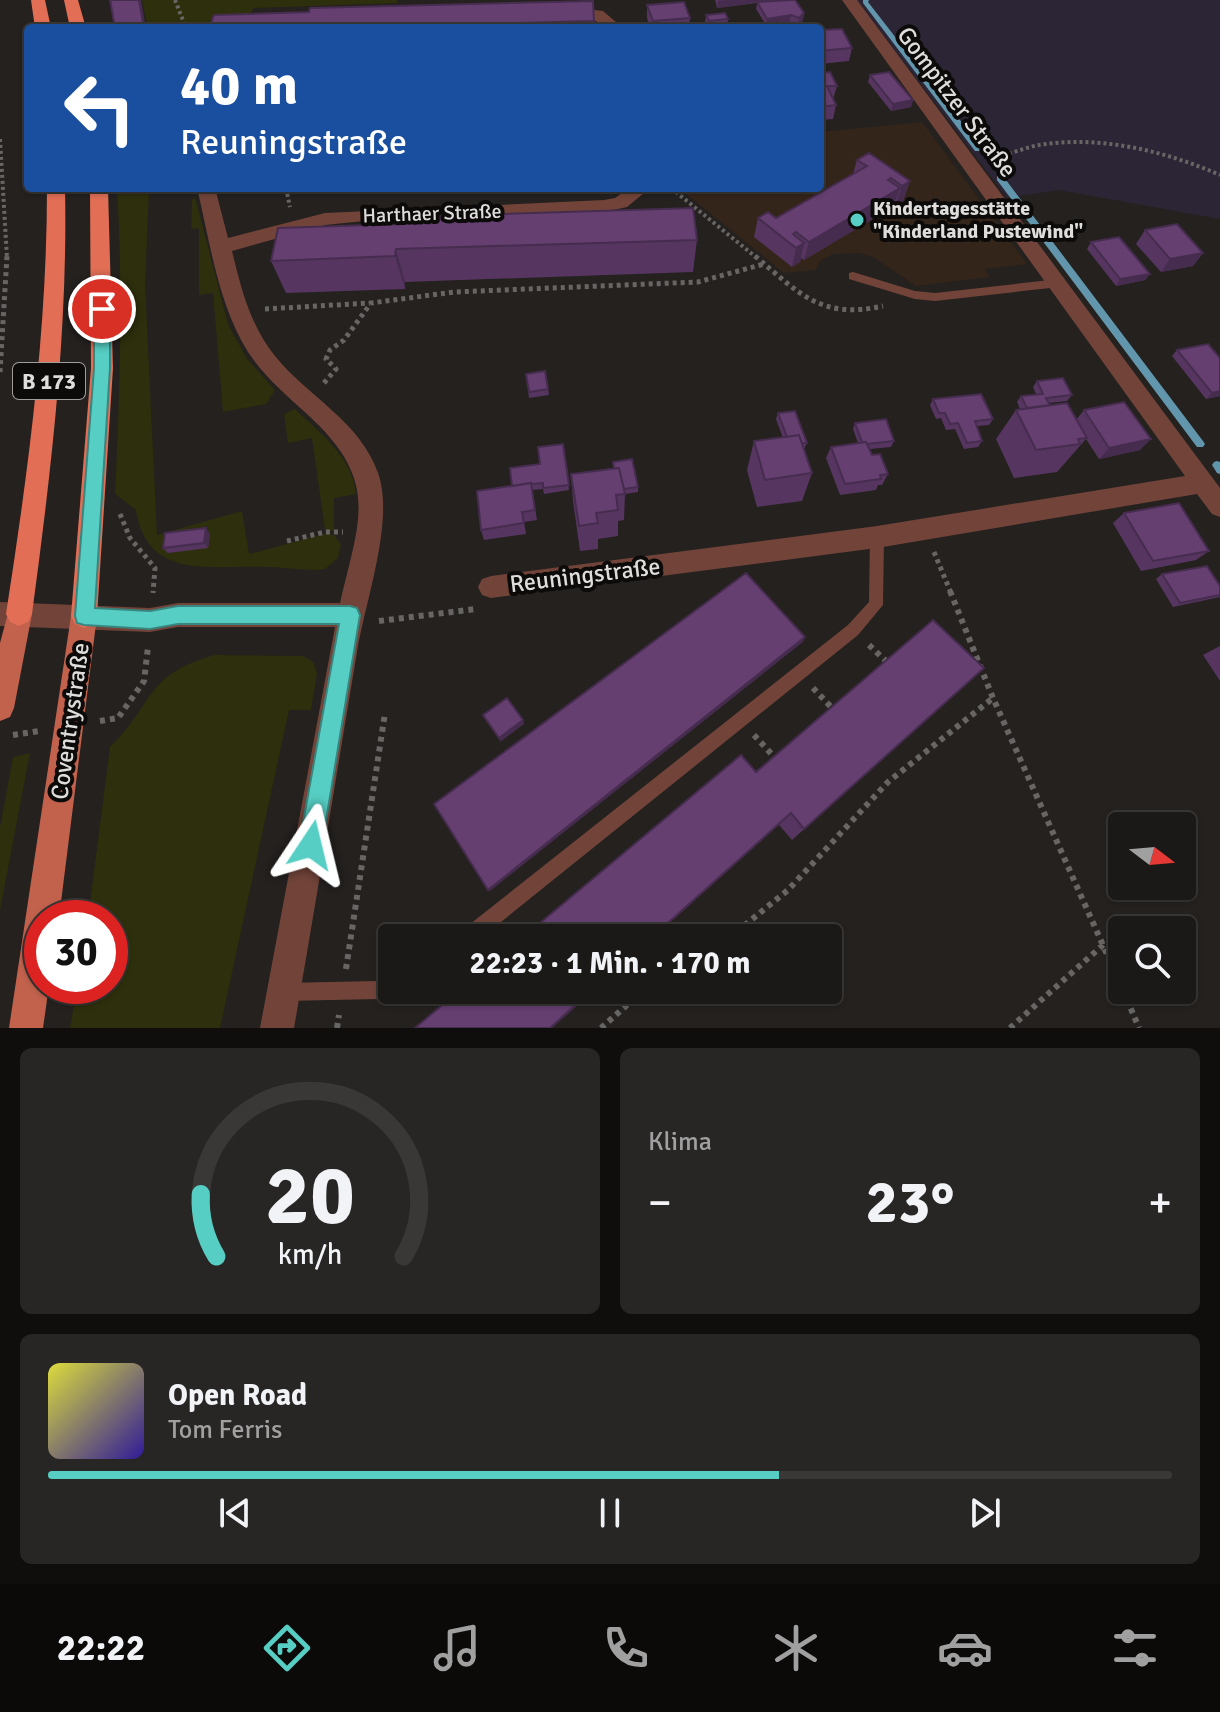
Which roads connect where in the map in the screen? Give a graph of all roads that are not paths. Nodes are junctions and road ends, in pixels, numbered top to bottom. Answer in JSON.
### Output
{"nodes":[{"id":1,"x":38,"y":0,"type":"edge"},
{"id":2,"x":71,"y":0,"type":"edge"},
{"id":3,"x":849,"y":0,"type":"edge"},
{"id":4,"x":550,"y":12,"type":"edge"},
{"id":5,"x":42,"y":24,"type":"edge"},
{"id":6,"x":77,"y":24,"type":"edge"},
{"id":7,"x":611,"y":24,"type":"edge"},
{"id":8,"x":56,"y":192,"type":"edge"},
{"id":9,"x":99,"y":192,"type":"edge"},
{"id":10,"x":209,"y":192,"type":"edge"},
{"id":11,"x":638,"y":192,"type":"edge"},
{"id":12,"x":221,"y":247,"type":"junction"},
{"id":13,"x":853,"y":276,"type":"dead end"},
{"id":14,"x":1059,"y":283,"type":"junction"},
{"id":15,"x":1202,"y":483,"type":"junction"},
{"id":16,"x":1220,"y":507,"type":"edge"},
{"id":17,"x":877,"y":537,"type":"junction"},
{"id":18,"x":491,"y":587,"type":"road end"},
{"id":19,"x":10,"y":614,"type":"edge"},
{"id":20,"x":350,"y":615,"type":"junction"},
{"id":21,"x":84,"y":616,"type":"junction"},
{"id":22,"x":0,"y":708,"type":"edge"},
{"id":23,"x":45,"y":900,"type":"edge"},
{"id":24,"x":484,"y":924,"type":"edge"},
{"id":25,"x":378,"y":990,"type":"edge"},
{"id":26,"x":284,"y":992,"type":"junction"},
{"id":27,"x":30,"y":1004,"type":"edge"},
{"id":28,"x":26,"y":1028,"type":"edge"},
{"id":29,"x":277,"y":1028,"type":"edge"}],
"edges":[{"from":1,"to":5,"type":"highway"},
{"from":2,"to":6,"type":"highway"},
{"from":3,"to":14,"type":"street","name":"Gompitzer Straße"},
{"from":4,"to":7,"type":"street"},
{"from":8,"to":19,"type":"highway","number":"B 173"},
{"from":9,"to":21,"type":"highway","name":"Coventrystraße","number":"B 173"},
{"from":10,"to":12,"type":"street"},
{"from":11,"to":12,"type":"street","name":"Harthaer Straße"},
{"from":12,"to":20,"type":"street"},
{"from":13,"to":14,"type":"lane"},
{"from":14,"to":15,"type":"street","name":"Gompitzer Straße"},
{"from":15,"to":16,"type":"street","name":"Gompitzer Straße"},
{"from":15,"to":17,"type":"street","name":"Reuningstraße"},
{"from":17,"to":18,"type":"street","name":"Reuningstraße"},
{"from":17,"to":24,"type":"lane"},
{"from":19,"to":21,"type":"street"},
{"from":19,"to":22,"type":"main road","number":"B 173"},
{"from":20,"to":21,"type":"street"},
{"from":20,"to":26,"type":"street"},
{"from":21,"to":23,"type":"main road","name":"Coventrystraße","number":"B 173"},
{"from":25,"to":26,"type":"lane"},
{"from":26,"to":29,"type":"street"},
{"from":27,"to":28,"type":"main road","name":"Coventrystraße","number":"B 173"}]}
